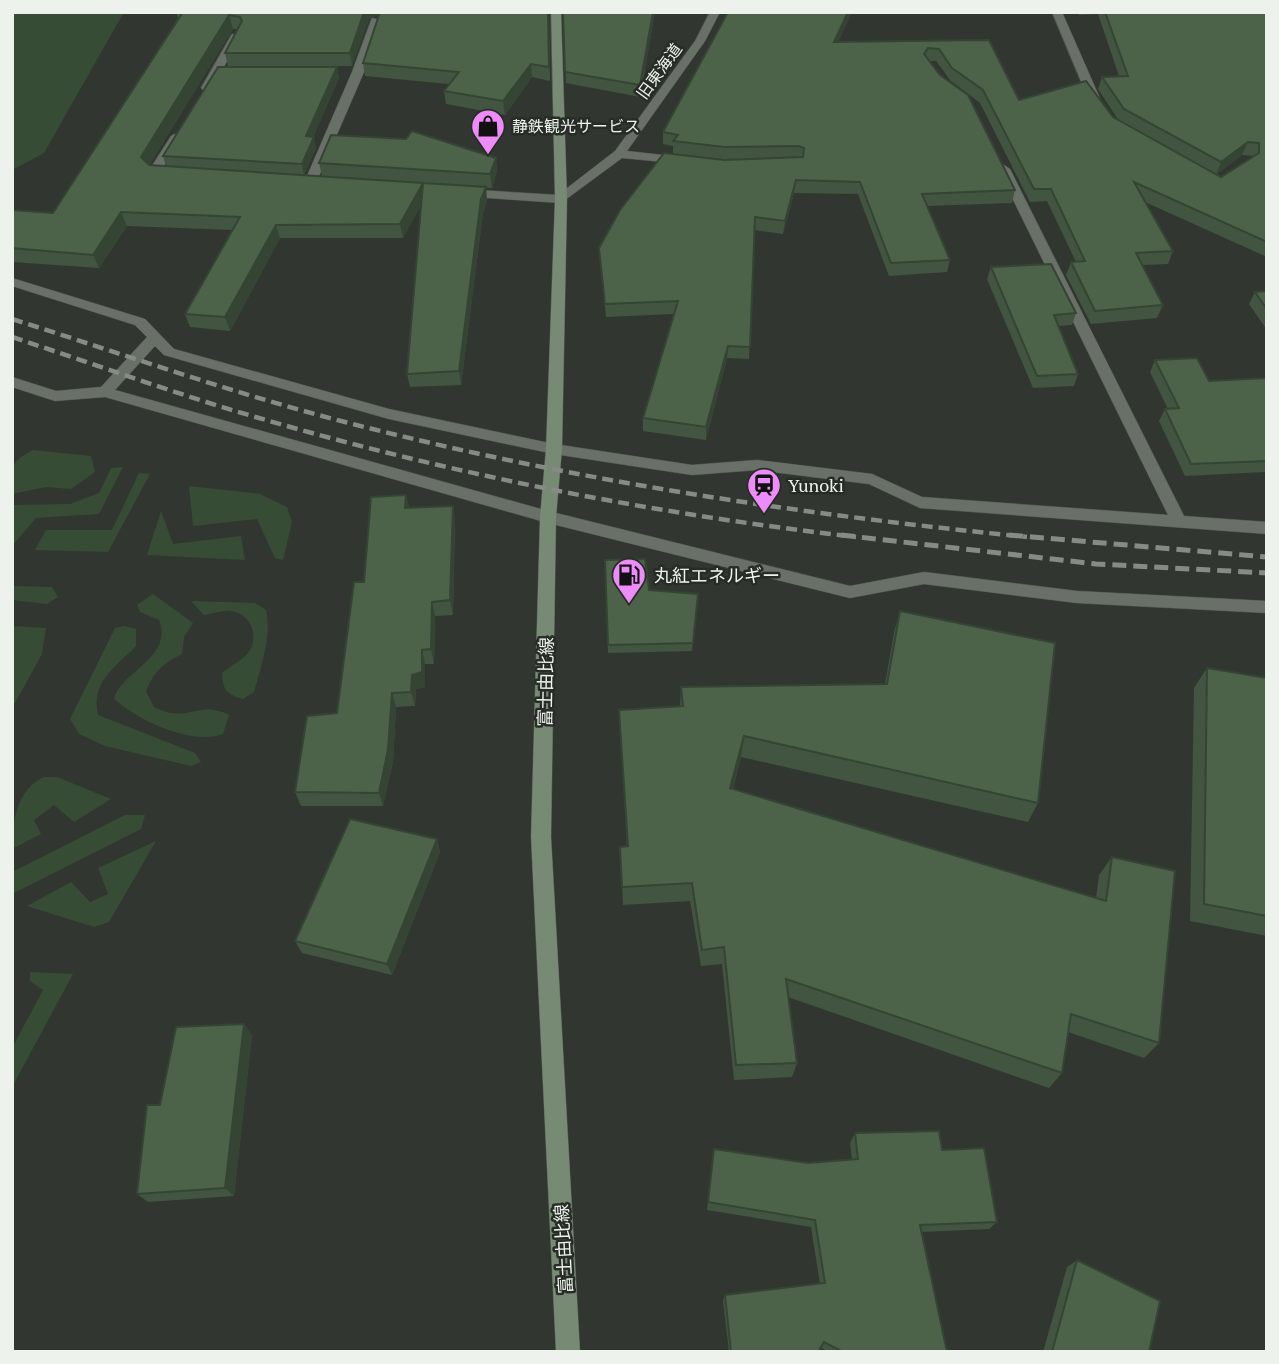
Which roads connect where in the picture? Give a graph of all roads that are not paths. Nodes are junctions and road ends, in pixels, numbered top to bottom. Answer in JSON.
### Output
{"nodes":[{"id":1,"x":556,"y":12,"type":"edge"},
{"id":2,"x":715,"y":12,"type":"edge"},
{"id":3,"x":1057,"y":12,"type":"edge"},
{"id":4,"x":376,"y":20,"type":"edge"},
{"id":5,"x":237,"y":33,"type":"edge"},
{"id":6,"x":345,"y":72,"type":"edge"},
{"id":7,"x":358,"y":72,"type":"junction"},
{"id":8,"x":203,"y":94,"type":"edge"},
{"id":9,"x":1100,"y":111,"type":"edge"},
{"id":10,"x":182,"y":128,"type":"edge"},
{"id":11,"x":997,"y":153,"type":"edge"},
{"id":12,"x":619,"y":154,"type":"junction"},
{"id":13,"x":697,"y":163,"type":"edge"},
{"id":14,"x":180,"y":174,"type":"edge"},
{"id":15,"x":310,"y":183,"type":"edge"},
{"id":16,"x":442,"y":191,"type":"edge"},
{"id":17,"x":561,"y":199,"type":"junction"},
{"id":18,"x":12,"y":282,"type":"edge"},
{"id":19,"x":155,"y":337,"type":"junction"},
{"id":20,"x":12,"y":382,"type":"edge"},
{"id":21,"x":105,"y":392,"type":"junction"},
{"id":22,"x":554,"y":449,"type":"junction"},
{"id":23,"x":548,"y":517,"type":"junction"},
{"id":24,"x":1180,"y":523,"type":"junction"},
{"id":25,"x":1267,"y":528,"type":"edge"},
{"id":26,"x":1267,"y":607,"type":"edge"},
{"id":27,"x":568,"y":1352,"type":"edge"}],
"edges":[{"from":1,"to":17,"type":"main road","name":"富士由比線"},
{"from":2,"to":12,"type":"street","name":"旧東海道"},
{"from":3,"to":9,"type":"street"},
{"from":4,"to":7,"type":"street"},
{"from":5,"to":8,"type":"street"},
{"from":6,"to":7,"type":"street"},
{"from":7,"to":15,"type":"street"},
{"from":10,"to":14,"type":"street"},
{"from":11,"to":24,"type":"street"},
{"from":12,"to":13,"type":"street"},
{"from":12,"to":17,"type":"street","name":"旧東海道"},
{"from":16,"to":17,"type":"street"},
{"from":17,"to":22,"type":"main road","name":"富士由比線"},
{"from":18,"to":19,"type":"street"},
{"from":19,"to":21,"type":"street"},
{"from":19,"to":22,"type":"street"},
{"from":20,"to":21,"type":"street"},
{"from":21,"to":23,"type":"street"},
{"from":22,"to":23,"type":"main road","name":"富士由比線"},
{"from":22,"to":24,"type":"street"},
{"from":23,"to":26,"type":"street"},
{"from":23,"to":27,"type":"main road","name":"富士由比線"},
{"from":24,"to":25,"type":"street"}]}
